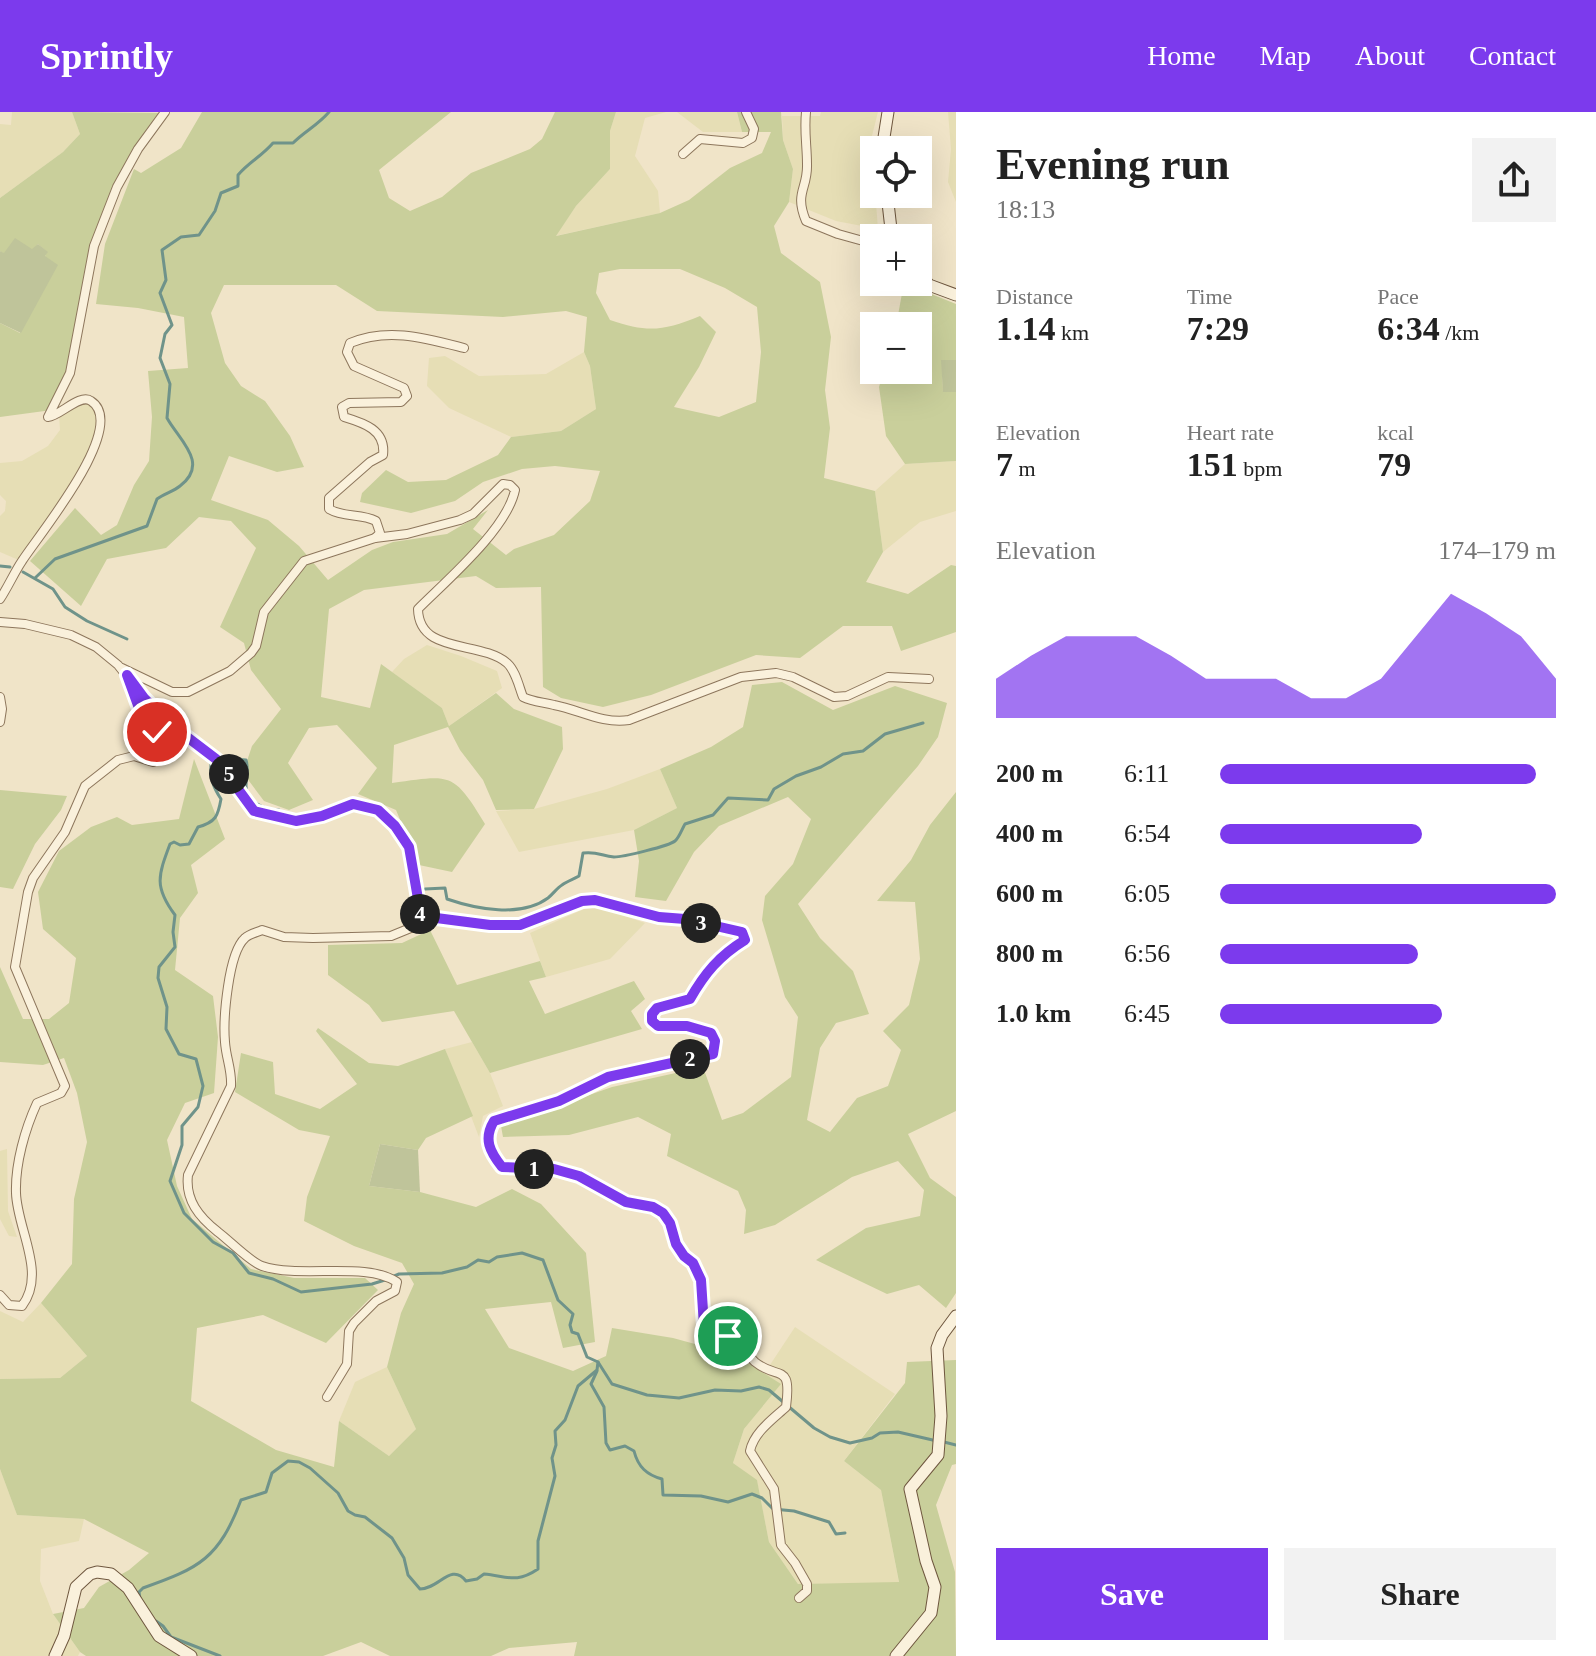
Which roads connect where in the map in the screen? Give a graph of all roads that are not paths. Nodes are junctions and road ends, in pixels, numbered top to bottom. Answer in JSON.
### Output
{"nodes":[{"id":1,"x":165,"y":112,"type":"edge"},
{"id":2,"x":746,"y":112,"type":"edge"},
{"id":3,"x":806,"y":112,"type":"edge"},
{"id":4,"x":888,"y":112,"type":"edge"},
{"id":5,"x":884,"y":136,"type":"edge"},
{"id":6,"x":683,"y":154,"type":"dead end"},
{"id":7,"x":860,"y":240,"type":"edge"},
{"id":8,"x":932,"y":286,"type":"edge"},
{"id":9,"x":956,"y":295,"type":"edge"},
{"id":10,"x":464,"y":348,"type":"dead end"},
{"id":11,"x":375,"y":538,"type":"junction"},
{"id":12,"x":0,"y":599,"type":"edge"},
{"id":13,"x":0,"y":622,"type":"edge"},
{"id":14,"x":118,"y":665,"type":"junction"},
{"id":15,"x":127,"y":675,"type":"junction"},
{"id":16,"x":929,"y":679,"type":"dead end"},
{"id":17,"x":0,"y":697,"type":"edge"},
{"id":18,"x":0,"y":722,"type":"edge"},
{"id":19,"x":421,"y":916,"type":"junction"},
{"id":20,"x":0,"y":1295,"type":"edge"},
{"id":21,"x":956,"y":1316,"type":"edge"},
{"id":22,"x":327,"y":1397,"type":"dead end"},
{"id":23,"x":799,"y":1598,"type":"dead end"},
{"id":24,"x":55,"y":1656,"type":"edge"},
{"id":25,"x":191,"y":1656,"type":"edge"},
{"id":26,"x":896,"y":1656,"type":"edge"}],
"edges":[{"from":1,"to":12,"type":"street"},
{"from":2,"to":6,"type":"street"},
{"from":3,"to":7,"type":"street"},
{"from":4,"to":5,"type":"street"},
{"from":8,"to":9,"type":"street"},
{"from":10,"to":11,"type":"street"},
{"from":11,"to":14,"type":"street"},
{"from":11,"to":16,"type":"street"},
{"from":13,"to":14,"type":"street"},
{"from":14,"to":15,"type":"street"},
{"from":15,"to":19,"type":"street"},
{"from":15,"to":20,"type":"street"},
{"from":17,"to":18,"type":"street"},
{"from":19,"to":22,"type":"street"},
{"from":19,"to":23,"type":"street"},
{"from":21,"to":26,"type":"street"},
{"from":24,"to":25,"type":"street"}]}
